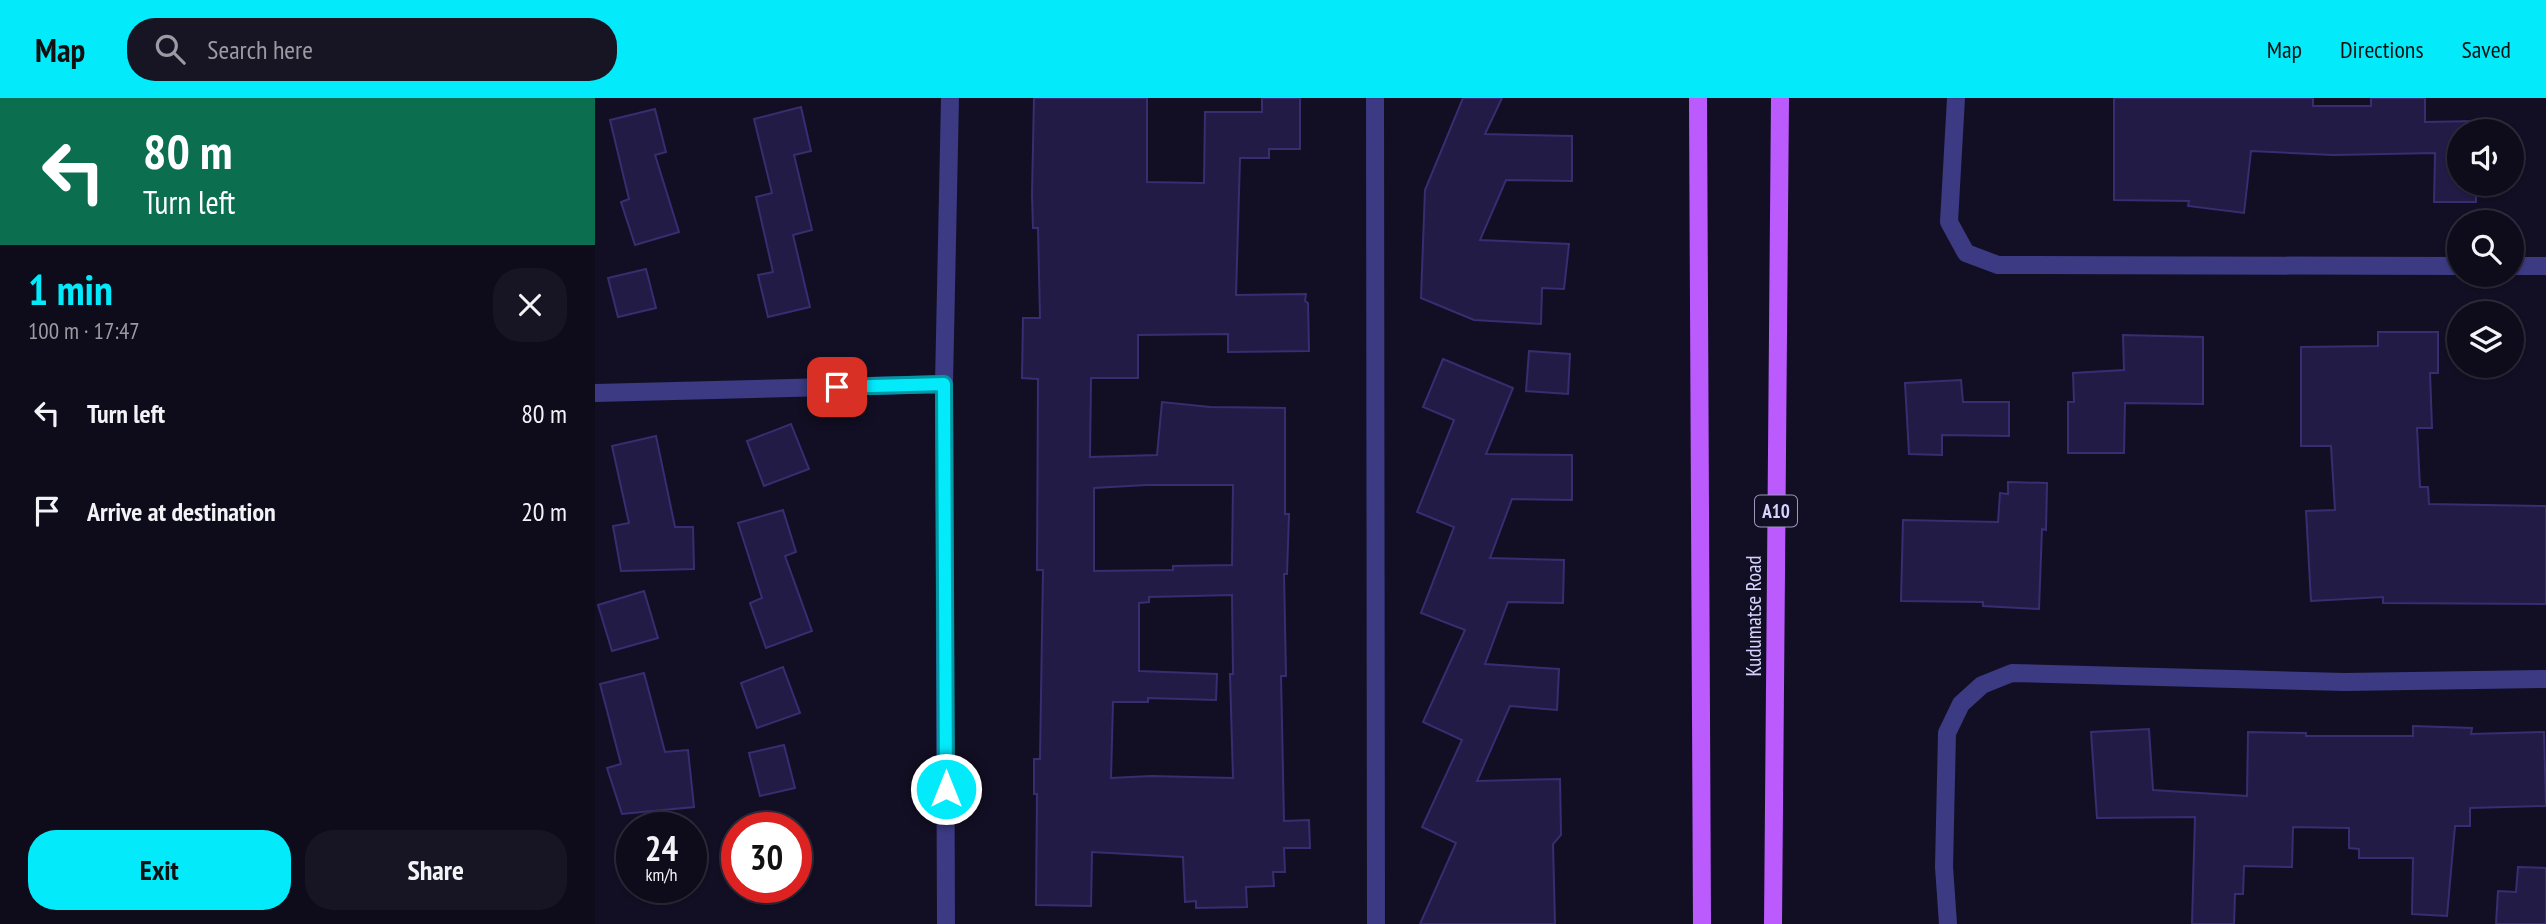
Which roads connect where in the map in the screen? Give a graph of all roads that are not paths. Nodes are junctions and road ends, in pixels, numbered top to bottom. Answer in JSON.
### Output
{"nodes":[{"id":1,"x":950,"y":98,"type":"edge"},
{"id":2,"x":1375,"y":98,"type":"edge"},
{"id":3,"x":1698,"y":98,"type":"edge"},
{"id":4,"x":1780,"y":98,"type":"edge"},
{"id":5,"x":1956,"y":98,"type":"edge"},
{"id":6,"x":2447,"y":266,"type":"edge"},
{"id":7,"x":2524,"y":266,"type":"edge"},
{"id":8,"x":2546,"y":266,"type":"edge"},
{"id":9,"x":944,"y":384,"type":"junction"},
{"id":10,"x":595,"y":393,"type":"edge"},
{"id":11,"x":2546,"y":679,"type":"edge"},
{"id":12,"x":946,"y":924,"type":"edge"},
{"id":13,"x":1376,"y":924,"type":"edge"},
{"id":14,"x":1703,"y":924,"type":"edge"},
{"id":15,"x":1773,"y":924,"type":"edge"},
{"id":16,"x":1948,"y":924,"type":"edge"}],
"edges":[{"from":1,"to":9,"type":"street"},
{"from":2,"to":13,"type":"street"},
{"from":3,"to":14,"type":"main road"},
{"from":4,"to":15,"type":"main road","name":"Kudumatse Road","number":"A10"},
{"from":5,"to":6,"type":"street"},
{"from":7,"to":8,"type":"street"},
{"from":9,"to":10,"type":"street"},
{"from":9,"to":12,"type":"street"},
{"from":11,"to":16,"type":"street"}]}
